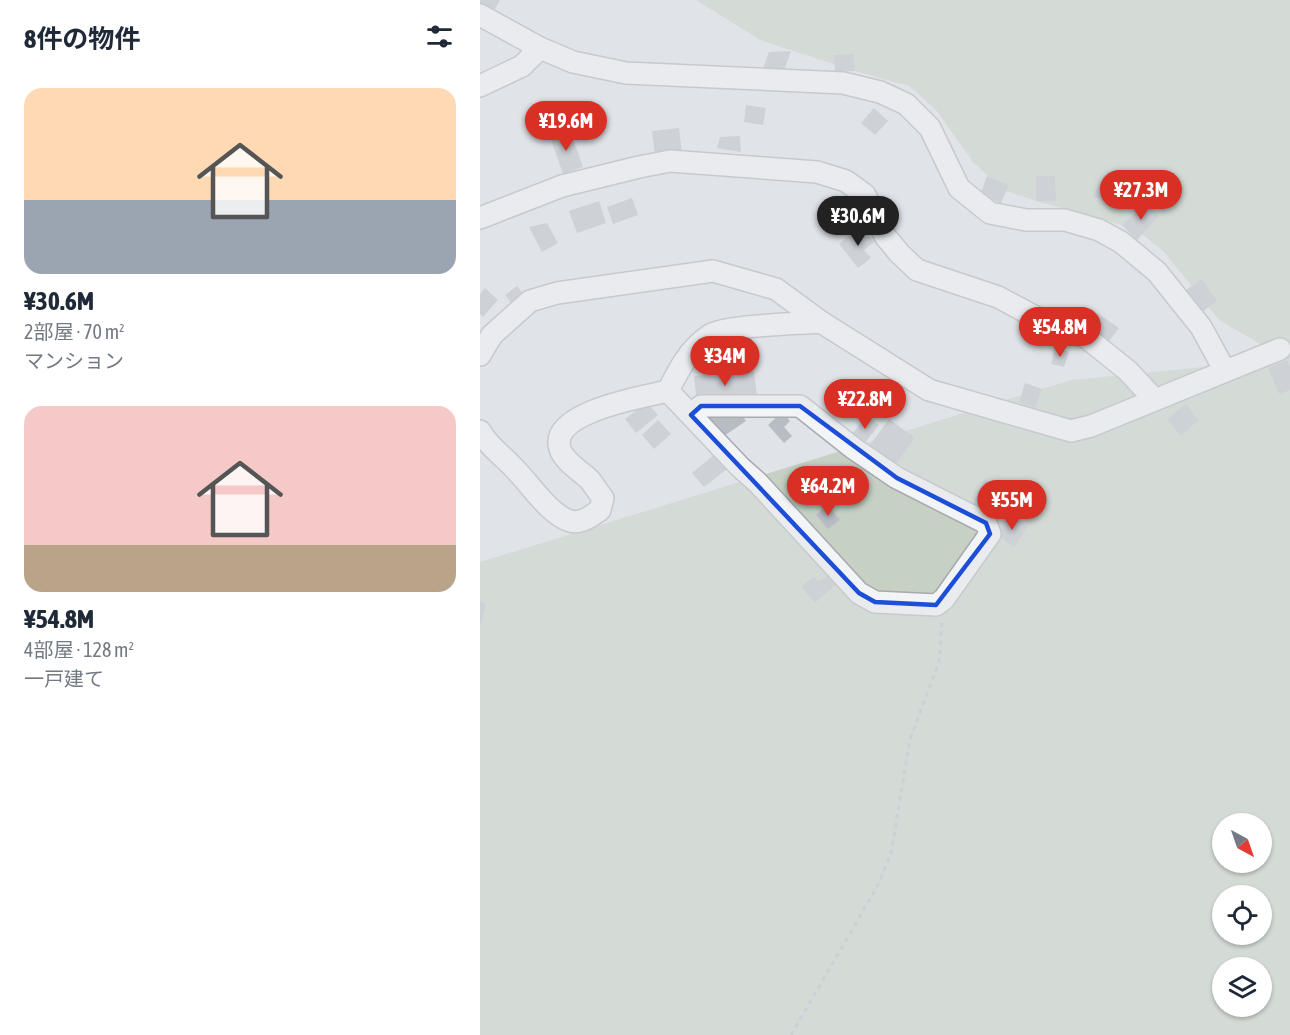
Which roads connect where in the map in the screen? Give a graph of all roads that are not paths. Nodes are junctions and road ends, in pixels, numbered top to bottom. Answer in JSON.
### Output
{"nodes":[{"id":1,"x":480,"y":15,"type":"edge"},
{"id":2,"x":540,"y":48,"type":"junction"},
{"id":3,"x":480,"y":86,"type":"edge"},
{"id":4,"x":480,"y":218,"type":"edge"},
{"id":5,"x":821,"y":321,"type":"junction"},
{"id":6,"x":1280,"y":349,"type":"dead end"},
{"id":7,"x":480,"y":355,"type":"edge"},
{"id":8,"x":1225,"y":371,"type":"junction"},
{"id":9,"x":668,"y":391,"type":"junction"},
{"id":10,"x":1155,"y":400,"type":"junction"},
{"id":11,"x":691,"y":415,"type":"junction"},
{"id":12,"x":480,"y":431,"type":"edge"}],
"edges":[{"from":1,"to":2,"type":"street"},
{"from":2,"to":3,"type":"street"},
{"from":2,"to":8,"type":"street"},
{"from":4,"to":10,"type":"street"},
{"from":5,"to":7,"type":"street"},
{"from":5,"to":9,"type":"street"},
{"from":5,"to":10,"type":"street"},
{"from":6,"to":8,"type":"street"},
{"from":8,"to":10,"type":"street"},
{"from":9,"to":11,"type":"street"},
{"from":9,"to":12,"type":"street"},
{"from":11,"to":11,"type":"street"}]}
